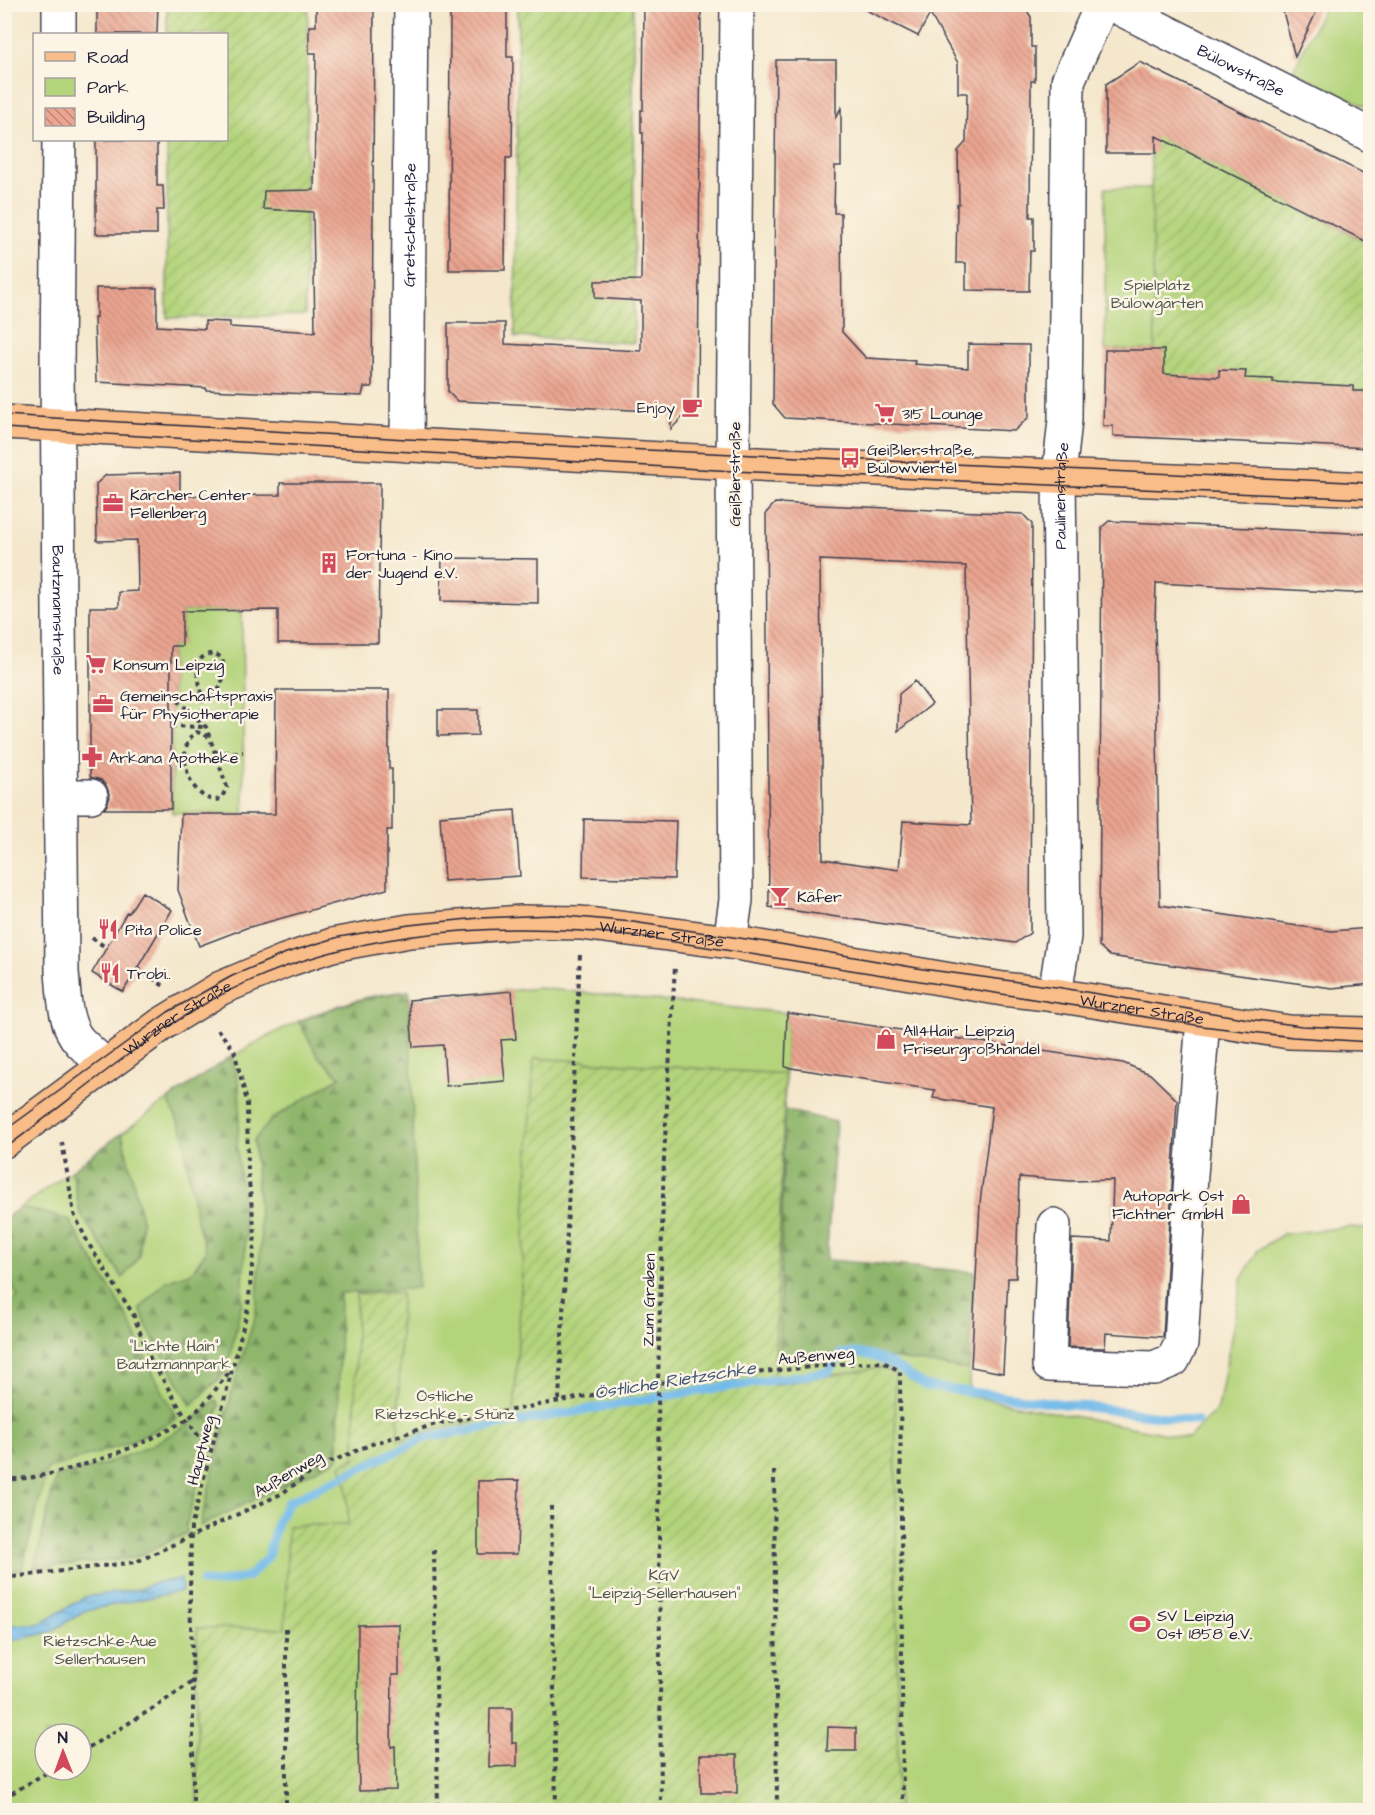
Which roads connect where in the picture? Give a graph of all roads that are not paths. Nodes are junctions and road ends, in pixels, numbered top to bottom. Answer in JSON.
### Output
{"nodes":[{"id":1,"x":59,"y":4,"type":"edge"},
{"id":2,"x":411,"y":4,"type":"edge"},
{"id":3,"x":737,"y":4,"type":"edge"},
{"id":4,"x":1101,"y":4,"type":"edge"},
{"id":5,"x":1111,"y":4,"type":"edge"},
{"id":6,"x":59,"y":33,"type":"edge"},
{"id":7,"x":1371,"y":135,"type":"edge"},
{"id":8,"x":58,"y":141,"type":"edge"},
{"id":9,"x":4,"y":422,"type":"edge"},
{"id":10,"x":58,"y":426,"type":"junction"},
{"id":11,"x":406,"y":445,"type":"junction"},
{"id":12,"x":733,"y":463,"type":"junction"},
{"id":13,"x":1059,"y":476,"type":"junction"},
{"id":14,"x":1371,"y":489,"type":"edge"},
{"id":15,"x":730,"y":942,"type":"junction"},
{"id":16,"x":1055,"y":995,"type":"junction"},
{"id":17,"x":1203,"y":1019,"type":"junction"},
{"id":18,"x":1371,"y":1035,"type":"edge"},
{"id":19,"x":105,"y":1066,"type":"junction"},
{"id":20,"x":4,"y":1141,"type":"edge"},
{"id":21,"x":1054,"y":1225,"type":"dead end"}],
"edges":[{"from":1,"to":6,"type":"street"},
{"from":2,"to":11,"type":"street","name":"Gretschelstraße"},
{"from":3,"to":12,"type":"street","name":"Geißlerstraße"},
{"from":4,"to":13,"type":"street","name":"Paulinenstraße"},
{"from":5,"to":7,"type":"street","name":"Bülowstraße"},
{"from":8,"to":10,"type":"street","name":"Bautzmannstraße"},
{"from":9,"to":10,"type":"main road"},
{"from":10,"to":11,"type":"main road"},
{"from":10,"to":19,"type":"street","name":"Bautzmannstraße"},
{"from":11,"to":12,"type":"main road"},
{"from":12,"to":13,"type":"main road"},
{"from":12,"to":15,"type":"street","name":"Geißlerstraße"},
{"from":13,"to":14,"type":"main road"},
{"from":13,"to":16,"type":"street","name":"Paulinenstraße"},
{"from":15,"to":16,"type":"main road","name":"Wurzner Straße"},
{"from":15,"to":19,"type":"main road","name":"Wurzner Straße"},
{"from":16,"to":17,"type":"main road","name":"Wurzner Straße"},
{"from":17,"to":18,"type":"main road","name":"Wurzner Straße"},
{"from":17,"to":21,"type":"street"},
{"from":19,"to":20,"type":"main road","name":"Wurzner Straße"}]}
